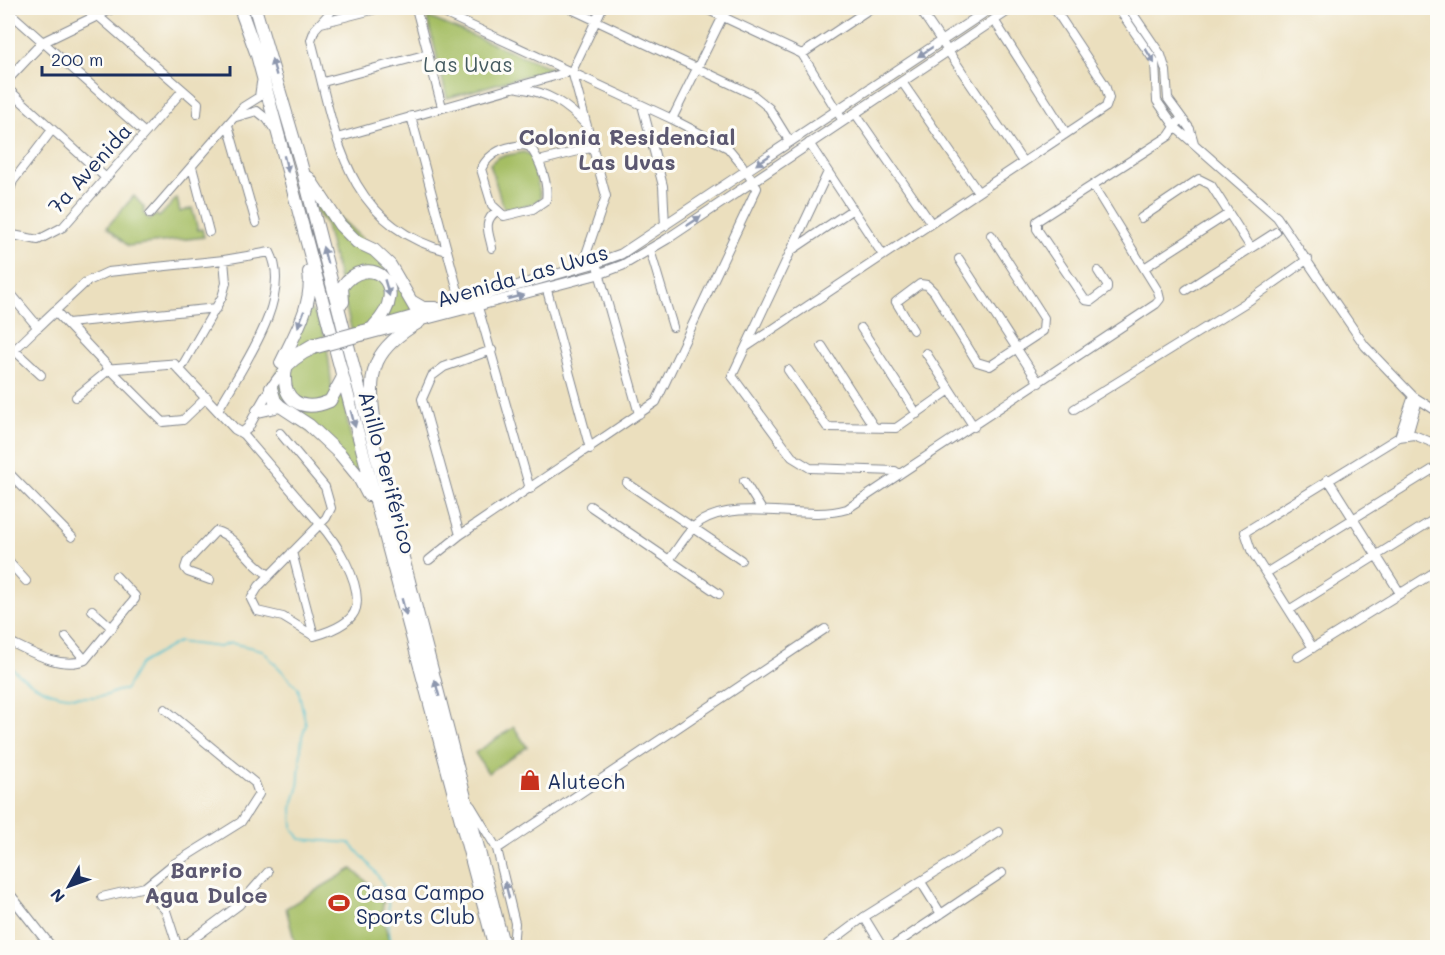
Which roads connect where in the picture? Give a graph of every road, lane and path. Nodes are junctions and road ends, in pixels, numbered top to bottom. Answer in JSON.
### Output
{"nodes":[{"id":1,"x":113,"y":8,"type":"edge"},
{"id":2,"x":240,"y":8,"type":"edge"},
{"id":3,"x":255,"y":8,"type":"edge"},
{"id":4,"x":334,"y":8,"type":"edge"},
{"id":5,"x":380,"y":8,"type":"edge"},
{"id":6,"x":416,"y":8,"type":"edge"},
{"id":7,"x":433,"y":8,"type":"edge"},
{"id":8,"x":569,"y":8,"type":"edge"},
{"id":9,"x":602,"y":8,"type":"edge"},
{"id":10,"x":704,"y":8,"type":"edge"},
{"id":11,"x":727,"y":8,"type":"edge"},
{"id":12,"x":871,"y":8,"type":"edge"},
{"id":13,"x":919,"y":8,"type":"edge"},
{"id":14,"x":991,"y":8,"type":"edge"},
{"id":15,"x":1012,"y":8,"type":"edge"},
{"id":16,"x":1054,"y":8,"type":"edge"},
{"id":17,"x":1118,"y":8,"type":"edge"},
{"id":18,"x":1129,"y":8,"type":"edge"},
{"id":19,"x":8,"y":11,"type":"edge"},
{"id":20,"x":97,"y":15,"type":"junction"},
{"id":21,"x":722,"y":16,"type":"junction"},
{"id":22,"x":596,"y":20,"type":"junction"},
{"id":23,"x":994,"y":20,"type":"junction"},
{"id":24,"x":320,"y":23,"type":"junction"},
{"id":25,"x":942,"y":41,"type":"junction"},
{"id":26,"x":43,"y":42,"type":"junction"},
{"id":27,"x":948,"y":51,"type":"junction"},
{"id":28,"x":428,"y":54,"type":"junction"},
{"id":29,"x":802,"y":54,"type":"junction"},
{"id":30,"x":696,"y":67,"type":"junction"},
{"id":31,"x":572,"y":71,"type":"junction"},
{"id":32,"x":262,"y":72,"type":"junction"},
{"id":33,"x":8,"y":79,"type":"edge"},
{"id":34,"x":322,"y":82,"type":"junction"},
{"id":35,"x":902,"y":82,"type":"junction"},
{"id":36,"x":513,"y":88,"type":"junction"},
{"id":37,"x":8,"y":89,"type":"edge"},
{"id":38,"x":183,"y":90,"type":"junction"},
{"id":39,"x":259,"y":97,"type":"junction"},
{"id":40,"x":642,"y":105,"type":"junction"},
{"id":41,"x":442,"y":107,"type":"junction"},
{"id":42,"x":836,"y":110,"type":"junction"},
{"id":43,"x":855,"y":113,"type":"junction"},
{"id":44,"x":197,"y":114,"type":"dead end"},
{"id":45,"x":262,"y":114,"type":"junction"},
{"id":46,"x":411,"y":116,"type":"junction"},
{"id":47,"x":1180,"y":117,"type":"junction"},
{"id":48,"x":234,"y":118,"type":"junction"},
{"id":49,"x":672,"y":119,"type":"junction"},
{"id":50,"x":843,"y":121,"type":"junction"},
{"id":51,"x":228,"y":125,"type":"junction"},
{"id":52,"x":588,"y":127,"type":"junction"},
{"id":53,"x":1176,"y":128,"type":"junction"},
{"id":54,"x":52,"y":130,"type":"junction"},
{"id":55,"x":145,"y":133,"type":"junction"},
{"id":56,"x":1066,"y":133,"type":"junction"},
{"id":57,"x":337,"y":138,"type":"junction"},
{"id":58,"x":280,"y":141,"type":"junction"},
{"id":59,"x":790,"y":142,"type":"junction"},
{"id":60,"x":1194,"y":142,"type":"junction"},
{"id":61,"x":809,"y":143,"type":"junction"},
{"id":62,"x":594,"y":147,"type":"junction"},
{"id":63,"x":538,"y":161,"type":"junction"},
{"id":64,"x":1023,"y":162,"type":"junction"},
{"id":65,"x":301,"y":164,"type":"junction"},
{"id":66,"x":192,"y":167,"type":"junction"},
{"id":67,"x":744,"y":168,"type":"junction"},
{"id":68,"x":828,"y":172,"type":"junction"},
{"id":69,"x":106,"y":178,"type":"junction"},
{"id":70,"x":753,"y":181,"type":"junction"},
{"id":71,"x":1094,"y":187,"type":"junction"},
{"id":72,"x":978,"y":192,"type":"junction"},
{"id":73,"x":8,"y":196,"type":"edge"},
{"id":74,"x":853,"y":209,"type":"junction"},
{"id":75,"x":496,"y":211,"type":"junction"},
{"id":76,"x":150,"y":214,"type":"dead end"},
{"id":77,"x":1228,"y":214,"type":"junction"},
{"id":78,"x":1141,"y":218,"type":"dead end"},
{"id":79,"x":256,"y":223,"type":"dead end"},
{"id":80,"x":931,"y":223,"type":"junction"},
{"id":81,"x":665,"y":226,"type":"junction"},
{"id":82,"x":209,"y":232,"type":"dead end"},
{"id":83,"x":1276,"y":232,"type":"dead end"},
{"id":84,"x":8,"y":234,"type":"edge"},
{"id":85,"x":991,"y":235,"type":"dead end"},
{"id":86,"x":306,"y":241,"type":"junction"},
{"id":87,"x":492,"y":248,"type":"dead end"},
{"id":88,"x":1251,"y":248,"type":"junction"},
{"id":89,"x":650,"y":250,"type":"junction"},
{"id":90,"x":447,"y":251,"type":"junction"},
{"id":91,"x":791,"y":251,"type":"junction"},
{"id":92,"x":883,"y":255,"type":"junction"},
{"id":93,"x":959,"y":259,"type":"dead end"},
{"id":94,"x":1308,"y":259,"type":"junction"},
{"id":95,"x":224,"y":260,"type":"junction"},
{"id":96,"x":596,"y":264,"type":"junction"},
{"id":97,"x":582,"y":266,"type":"junction"},
{"id":98,"x":1144,"y":268,"type":"junction"},
{"id":99,"x":1098,"y":271,"type":"dead end"},
{"id":100,"x":599,"y":274,"type":"junction"},
{"id":101,"x":547,"y":290,"type":"junction"},
{"id":102,"x":1186,"y":290,"type":"dead end"},
{"id":103,"x":8,"y":291,"type":"edge"},
{"id":104,"x":411,"y":301,"type":"junction"},
{"id":105,"x":477,"y":302,"type":"junction"},
{"id":106,"x":462,"y":306,"type":"junction"},
{"id":107,"x":217,"y":308,"type":"junction"},
{"id":108,"x":435,"y":308,"type":"junction"},
{"id":109,"x":55,"y":311,"type":"junction"},
{"id":110,"x":418,"y":317,"type":"junction"},
{"id":111,"x":68,"y":323,"type":"junction"},
{"id":112,"x":38,"y":327,"type":"junction"},
{"id":113,"x":344,"y":327,"type":"junction"},
{"id":114,"x":673,"y":327,"type":"dead end"},
{"id":115,"x":861,"y":328,"type":"dead end"},
{"id":116,"x":913,"y":330,"type":"dead end"},
{"id":117,"x":367,"y":332,"type":"junction"},
{"id":118,"x":746,"y":346,"type":"junction"},
{"id":119,"x":822,"y":346,"type":"dead end"},
{"id":120,"x":1017,"y":349,"type":"junction"},
{"id":121,"x":492,"y":350,"type":"junction"},
{"id":122,"x":10,"y":353,"type":"edge"},
{"id":123,"x":926,"y":353,"type":"dead end"},
{"id":124,"x":283,"y":366,"type":"junction"},
{"id":125,"x":181,"y":368,"type":"junction"},
{"id":126,"x":110,"y":369,"type":"junction"},
{"id":127,"x":788,"y":370,"type":"dead end"},
{"id":128,"x":41,"y":375,"type":"dead end"},
{"id":129,"x":342,"y":379,"type":"junction"},
{"id":130,"x":1039,"y":383,"type":"junction"},
{"id":131,"x":271,"y":388,"type":"junction"},
{"id":132,"x":950,"y":390,"type":"junction"},
{"id":133,"x":207,"y":397,"type":"junction"},
{"id":134,"x":76,"y":398,"type":"dead end"},
{"id":135,"x":1415,"y":398,"type":"junction"},
{"id":136,"x":280,"y":406,"type":"junction"},
{"id":137,"x":1074,"y":409,"type":"dead end"},
{"id":138,"x":218,"y":410,"type":"junction"},
{"id":139,"x":258,"y":411,"type":"junction"},
{"id":140,"x":1437,"y":412,"type":"edge"},
{"id":141,"x":639,"y":414,"type":"junction"},
{"id":142,"x":917,"y":414,"type":"junction"},
{"id":143,"x":974,"y":427,"type":"junction"},
{"id":144,"x":874,"y":428,"type":"junction"},
{"id":145,"x":242,"y":433,"type":"junction"},
{"id":146,"x":280,"y":433,"type":"dead end"},
{"id":147,"x":1408,"y":435,"type":"junction"},
{"id":148,"x":1399,"y":437,"type":"junction"},
{"id":149,"x":1437,"y":445,"type":"edge"},
{"id":150,"x":590,"y":449,"type":"junction"},
{"id":151,"x":1437,"y":466,"type":"edge"},
{"id":152,"x":8,"y":472,"type":"edge"},
{"id":153,"x":899,"y":474,"type":"junction"},
{"id":154,"x":382,"y":479,"type":"junction"},
{"id":155,"x":1328,"y":479,"type":"junction"},
{"id":156,"x":744,"y":481,"type":"dead end"},
{"id":157,"x":627,"y":483,"type":"dead end"},
{"id":158,"x":530,"y":489,"type":"junction"},
{"id":159,"x":590,"y":506,"type":"dead end"},
{"id":160,"x":762,"y":510,"type":"junction"},
{"id":161,"x":379,"y":514,"type":"junction"},
{"id":162,"x":1437,"y":517,"type":"edge"},
{"id":163,"x":1353,"y":519,"type":"junction"},
{"id":164,"x":320,"y":524,"type":"junction"},
{"id":165,"x":693,"y":528,"type":"junction"},
{"id":166,"x":460,"y":535,"type":"junction"},
{"id":167,"x":72,"y":537,"type":"dead end"},
{"id":168,"x":292,"y":552,"type":"junction"},
{"id":169,"x":1376,"y":555,"type":"junction"},
{"id":170,"x":429,"y":560,"type":"dead end"},
{"id":171,"x":669,"y":560,"type":"junction"},
{"id":172,"x":741,"y":560,"type":"dead end"},
{"id":173,"x":8,"y":561,"type":"edge"},
{"id":174,"x":1437,"y":570,"type":"edge"},
{"id":175,"x":1266,"y":573,"type":"junction"},
{"id":176,"x":270,"y":575,"type":"junction"},
{"id":177,"x":116,"y":576,"type":"dead end"},
{"id":178,"x":210,"y":580,"type":"dead end"},
{"id":179,"x":26,"y":581,"type":"dead end"},
{"id":180,"x":719,"y":594,"type":"dead end"},
{"id":181,"x":1400,"y":594,"type":"junction"},
{"id":182,"x":92,"y":610,"type":"dead end"},
{"id":183,"x":1289,"y":610,"type":"junction"},
{"id":184,"x":112,"y":628,"type":"junction"},
{"id":185,"x":825,"y":629,"type":"dead end"},
{"id":186,"x":315,"y":636,"type":"junction"},
{"id":187,"x":66,"y":637,"type":"dead end"},
{"id":188,"x":8,"y":641,"type":"edge"},
{"id":189,"x":1313,"y":648,"type":"junction"},
{"id":190,"x":1298,"y":657,"type":"dead end"},
{"id":191,"x":85,"y":660,"type":"junction"},
{"id":192,"x":165,"y":709,"type":"dead end"},
{"id":193,"x":464,"y":795,"type":"junction"},
{"id":194,"x":999,"y":832,"type":"dead end"},
{"id":195,"x":497,"y":849,"type":"junction"},
{"id":196,"x":268,"y":872,"type":"dead end"},
{"id":197,"x":1002,"y":873,"type":"dead end"},
{"id":198,"x":921,"y":882,"type":"junction"},
{"id":199,"x":145,"y":888,"type":"junction"},
{"id":200,"x":8,"y":892,"type":"edge"},
{"id":201,"x":102,"y":897,"type":"dead end"},
{"id":202,"x":941,"y":914,"type":"junction"},
{"id":203,"x":864,"y":917,"type":"junction"},
{"id":204,"x":828,"y":944,"type":"dead end"},
{"id":205,"x":52,"y":948,"type":"edge"},
{"id":206,"x":95,"y":948,"type":"edge"},
{"id":207,"x":105,"y":948,"type":"edge"},
{"id":208,"x":180,"y":948,"type":"edge"},
{"id":209,"x":495,"y":948,"type":"edge"},
{"id":210,"x":504,"y":948,"type":"edge"},
{"id":211,"x":513,"y":948,"type":"edge"},
{"id":212,"x":883,"y":948,"type":"edge"},
{"id":213,"x":890,"y":948,"type":"edge"}],
"edges":[{"from":1,"to":20,"type":"street"},
{"from":2,"to":32,"type":"highway","name":"Anillo Periférico"},
{"from":65,"to":3,"type":"highway","name":"Anillo Periférico","one_way":true},
{"from":4,"to":24,"type":"street"},
{"from":5,"to":24,"type":"street"},
{"from":6,"to":28,"type":"street"},
{"from":7,"to":31,"type":"street"},
{"from":8,"to":22,"type":"street"},
{"from":9,"to":22,"type":"street"},
{"from":10,"to":21,"type":"street"},
{"from":11,"to":21,"type":"street"},
{"from":12,"to":29,"type":"street"},
{"from":13,"to":25,"type":"street"},
{"from":14,"to":25,"type":"street","name":"Avenida Las Uvas"},
{"from":15,"to":23,"type":"street","name":"Avenida Las Uvas"},
{"from":16,"to":56,"type":"street"},
{"from":17,"to":53,"type":"street","one_way":true},
{"from":18,"to":47,"type":"street"},
{"from":19,"to":26,"type":"street"},
{"from":20,"to":26,"type":"street"},
{"from":20,"to":38,"type":"street"},
{"from":21,"to":29,"type":"street"},
{"from":21,"to":30,"type":"street"},
{"from":22,"to":30,"type":"street"},
{"from":22,"to":31,"type":"street"},
{"from":23,"to":27,"type":"street","name":"Avenida Las Uvas"},
{"from":23,"to":56,"type":"street"},
{"from":24,"to":34,"type":"street"},
{"from":25,"to":27,"type":"street"},
{"from":25,"to":42,"type":"street","name":"Avenida Las Uvas","one_way":true},
{"from":26,"to":33,"type":"street"},
{"from":26,"to":55,"type":"street"},
{"from":27,"to":35,"type":"street","name":"Avenida Las Uvas"},
{"from":27,"to":64,"type":"street"},
{"from":28,"to":34,"type":"street"},
{"from":28,"to":41,"type":"street"},
{"from":29,"to":42,"type":"street"},
{"from":30,"to":49,"type":"street"},
{"from":30,"to":59,"type":"street"},
{"from":31,"to":36,"type":"street"},
{"from":31,"to":40,"type":"street"},
{"from":31,"to":52,"type":"street"},
{"from":32,"to":39,"type":"street"},
{"from":32,"to":58,"type":"highway","name":"Anillo Periférico"},
{"from":34,"to":57,"type":"street"},
{"from":35,"to":43,"type":"street","name":"Avenida Las Uvas"},
{"from":35,"to":72,"type":"street"},
{"from":36,"to":41,"type":"street"},
{"from":36,"to":52,"type":"street"},
{"from":37,"to":54,"type":"street"},
{"from":38,"to":44,"type":"street"},
{"from":38,"to":55,"type":"street","name":"7a Avenida"},
{"from":39,"to":45,"type":"street"},
{"from":39,"to":48,"type":"street"},
{"from":40,"to":49,"type":"street"},
{"from":40,"to":81,"type":"street"},
{"from":41,"to":46,"type":"street"},
{"from":42,"to":50,"type":"street"},
{"from":42,"to":59,"type":"street","name":"Avenida Las Uvas"},
{"from":43,"to":50,"type":"street","name":"Avenida Las Uvas"},
{"from":43,"to":80,"type":"street"},
{"from":45,"to":48,"type":"street"},
{"from":45,"to":58,"type":"street"},
{"from":46,"to":57,"type":"street"},
{"from":46,"to":90,"type":"street"},
{"from":47,"to":53,"type":"street"},
{"from":47,"to":60,"type":"street"},
{"from":48,"to":51,"type":"street"},
{"from":49,"to":67,"type":"street"},
{"from":50,"to":61,"type":"street","name":"Avenida Las Uvas"},
{"from":51,"to":66,"type":"street"},
{"from":51,"to":79,"type":"street"},
{"from":52,"to":62,"type":"street"},
{"from":53,"to":60,"type":"street"},
{"from":53,"to":71,"type":"street"},
{"from":54,"to":69,"type":"street"},
{"from":54,"to":73,"type":"street"},
{"from":55,"to":69,"type":"street","name":"7a Avenida"},
{"from":56,"to":64,"type":"street"},
{"from":57,"to":90,"type":"street"},
{"from":58,"to":86,"type":"highway","name":"Anillo Periférico","one_way":true},
{"from":59,"to":67,"type":"street","name":"Avenida Las Uvas","one_way":true},
{"from":60,"to":94,"type":"street"},
{"from":61,"to":68,"type":"street"},
{"from":61,"to":70,"type":"street","name":"Avenida Las Uvas"},
{"from":62,"to":63,"type":"street"},
{"from":62,"to":97,"type":"street"},
{"from":63,"to":75,"type":"street"},
{"from":63,"to":75,"type":"street"},
{"from":64,"to":72,"type":"street"},
{"from":65,"to":104,"type":"highway"},
{"from":113,"to":65,"type":"highway","name":"Anillo Periférico","one_way":true},
{"from":66,"to":76,"type":"street"},
{"from":66,"to":82,"type":"street"},
{"from":67,"to":70,"type":"street"},
{"from":67,"to":81,"type":"street","name":"Avenida Las Uvas"},
{"from":68,"to":74,"type":"street"},
{"from":68,"to":91,"type":"street"},
{"from":69,"to":84,"type":"street","name":"7a Avenida"},
{"from":89,"to":70,"type":"street","name":"Avenida Las Uvas","one_way":true},
{"from":70,"to":141,"type":"street"},
{"from":71,"to":98,"type":"street"},
{"from":71,"to":99,"type":"street"},
{"from":72,"to":80,"type":"street"},
{"from":74,"to":91,"type":"street"},
{"from":74,"to":92,"type":"street"},
{"from":75,"to":87,"type":"street"},
{"from":77,"to":78,"type":"street"},
{"from":77,"to":88,"type":"street"},
{"from":77,"to":98,"type":"street"},
{"from":80,"to":92,"type":"street"},
{"from":81,"to":96,"type":"street","name":"Avenida Las Uvas"},
{"from":83,"to":88,"type":"street"},
{"from":85,"to":120,"type":"street"},
{"from":86,"to":124,"type":"highway","one_way":true},
{"from":86,"to":129,"type":"highway","name":"Anillo Periférico"},
{"from":88,"to":102,"type":"street"},
{"from":89,"to":100,"type":"street","name":"Avenida Las Uvas"},
{"from":89,"to":114,"type":"street"},
{"from":90,"to":106,"type":"street"},
{"from":91,"to":118,"type":"street"},
{"from":92,"to":118,"type":"street"},
{"from":93,"to":120,"type":"street"},
{"from":94,"to":135,"type":"street"},
{"from":94,"to":137,"type":"street"},
{"from":95,"to":107,"type":"street"},
{"from":95,"to":109,"type":"street"},
{"from":95,"to":138,"type":"street"},
{"from":96,"to":97,"type":"street","name":"Avenida Las Uvas"},
{"from":96,"to":100,"type":"street"},
{"from":97,"to":105,"type":"street","name":"Avenida Las Uvas"},
{"from":98,"to":130,"type":"street"},
{"from":100,"to":101,"type":"street","name":"Avenida Las Uvas"},
{"from":100,"to":141,"type":"street"},
{"from":105,"to":101,"type":"street","name":"Avenida Las Uvas","one_way":true},
{"from":101,"to":150,"type":"street"},
{"from":103,"to":112,"type":"street"},
{"from":104,"to":108,"type":"highway"},
{"from":104,"to":110,"type":"highway"},
{"from":105,"to":106,"type":"street","name":"Avenida Las Uvas"},
{"from":105,"to":121,"type":"street"},
{"from":106,"to":108,"type":"street","name":"Avenida Las Uvas"},
{"from":106,"to":110,"type":"street","name":"Avenida Las Uvas"},
{"from":107,"to":111,"type":"street"},
{"from":107,"to":125,"type":"street"},
{"from":108,"to":110,"type":"street","name":"Avenida Las Uvas"},
{"from":109,"to":111,"type":"street"},
{"from":109,"to":112,"type":"street"},
{"from":110,"to":117,"type":"street","name":"Avenida Las Uvas"},
{"from":110,"to":154,"type":"highway"},
{"from":111,"to":126,"type":"street"},
{"from":112,"to":122,"type":"street"},
{"from":113,"to":117,"type":"highway","one_way":true},
{"from":113,"to":154,"type":"highway","name":"Anillo Periférico"},
{"from":115,"to":142,"type":"street"},
{"from":116,"to":120,"type":"street"},
{"from":117,"to":124,"type":"street","name":"Avenida Las Uvas","bridge":true},
{"from":118,"to":153,"type":"street"},
{"from":119,"to":144,"type":"street"},
{"from":120,"to":130,"type":"street"},
{"from":121,"to":158,"type":"street"},
{"from":121,"to":166,"type":"street"},
{"from":122,"to":128,"type":"street"},
{"from":123,"to":132,"type":"street"},
{"from":124,"to":129,"type":"highway"},
{"from":124,"to":131,"type":"street","name":"Avenida Las Uvas"},
{"from":125,"to":126,"type":"street"},
{"from":125,"to":133,"type":"street"},
{"from":126,"to":133,"type":"street"},
{"from":126,"to":134,"type":"street"},
{"from":127,"to":144,"type":"street"},
{"from":129,"to":161,"type":"highway","name":"Anillo Periférico","one_way":true},
{"from":130,"to":143,"type":"street"},
{"from":131,"to":136,"type":"highway"},
{"from":131,"to":139,"type":"street","name":"Avenida Las Uvas"},
{"from":132,"to":142,"type":"street"},
{"from":132,"to":143,"type":"street"},
{"from":133,"to":138,"type":"street"},
{"from":135,"to":140,"type":"street"},
{"from":135,"to":147,"type":"street"},
{"from":135,"to":148,"type":"street"},
{"from":136,"to":139,"type":"highway"},
{"from":136,"to":161,"type":"highway"},
{"from":138,"to":145,"type":"street"},
{"from":139,"to":145,"type":"street","name":"Avenida Las Uvas"},
{"from":141,"to":150,"type":"street"},
{"from":142,"to":144,"type":"street"},
{"from":143,"to":153,"type":"street"},
{"from":145,"to":164,"type":"street"},
{"from":146,"to":164,"type":"street"},
{"from":147,"to":148,"type":"street"},
{"from":147,"to":149,"type":"street"},
{"from":148,"to":155,"type":"street"},
{"from":150,"to":158,"type":"street"},
{"from":151,"to":163,"type":"street"},
{"from":152,"to":167,"type":"street"},
{"from":153,"to":160,"type":"street"},
{"from":193,"to":154,"type":"highway","name":"Anillo Periférico","one_way":true},
{"from":155,"to":163,"type":"street"},
{"from":155,"to":175,"type":"street"},
{"from":156,"to":160,"type":"street"},
{"from":157,"to":165,"type":"street"},
{"from":158,"to":166,"type":"street"},
{"from":159,"to":171,"type":"street"},
{"from":160,"to":165,"type":"street"},
{"from":161,"to":209,"type":"highway","name":"Anillo Periférico","one_way":true},
{"from":162,"to":169,"type":"street"},
{"from":163,"to":169,"type":"street"},
{"from":163,"to":175,"type":"street"},
{"from":164,"to":168,"type":"street"},
{"from":164,"to":186,"type":"street"},
{"from":165,"to":171,"type":"street"},
{"from":165,"to":172,"type":"street"},
{"from":166,"to":170,"type":"street"},
{"from":168,"to":176,"type":"street"},
{"from":168,"to":186,"type":"street"},
{"from":169,"to":181,"type":"street"},
{"from":169,"to":183,"type":"street"},
{"from":171,"to":180,"type":"street"},
{"from":173,"to":179,"type":"street"},
{"from":174,"to":181,"type":"street"},
{"from":175,"to":183,"type":"street"},
{"from":176,"to":178,"type":"street"},
{"from":176,"to":186,"type":"street"},
{"from":177,"to":184,"type":"street"},
{"from":181,"to":189,"type":"street"},
{"from":182,"to":184,"type":"street"},
{"from":183,"to":189,"type":"street"},
{"from":184,"to":191,"type":"street"},
{"from":185,"to":195,"type":"street"},
{"from":187,"to":191,"type":"street"},
{"from":188,"to":191,"type":"street"},
{"from":189,"to":190,"type":"street"},
{"from":192,"to":199,"type":"street"},
{"from":193,"to":195,"type":"street"},
{"from":193,"to":210,"type":"highway","name":"Anillo Periférico"},
{"from":194,"to":198,"type":"street"},
{"from":211,"to":195,"type":"street","one_way":true},
{"from":196,"to":208,"type":"street"},
{"from":197,"to":202,"type":"street"},
{"from":198,"to":202,"type":"street"},
{"from":198,"to":203,"type":"street"},
{"from":199,"to":201,"type":"street"},
{"from":199,"to":208,"type":"street"},
{"from":200,"to":205,"type":"street"},
{"from":202,"to":213,"type":"street"},
{"from":203,"to":204,"type":"street"},
{"from":203,"to":212,"type":"street"},
{"from":206,"to":207,"type":"street"}]}
